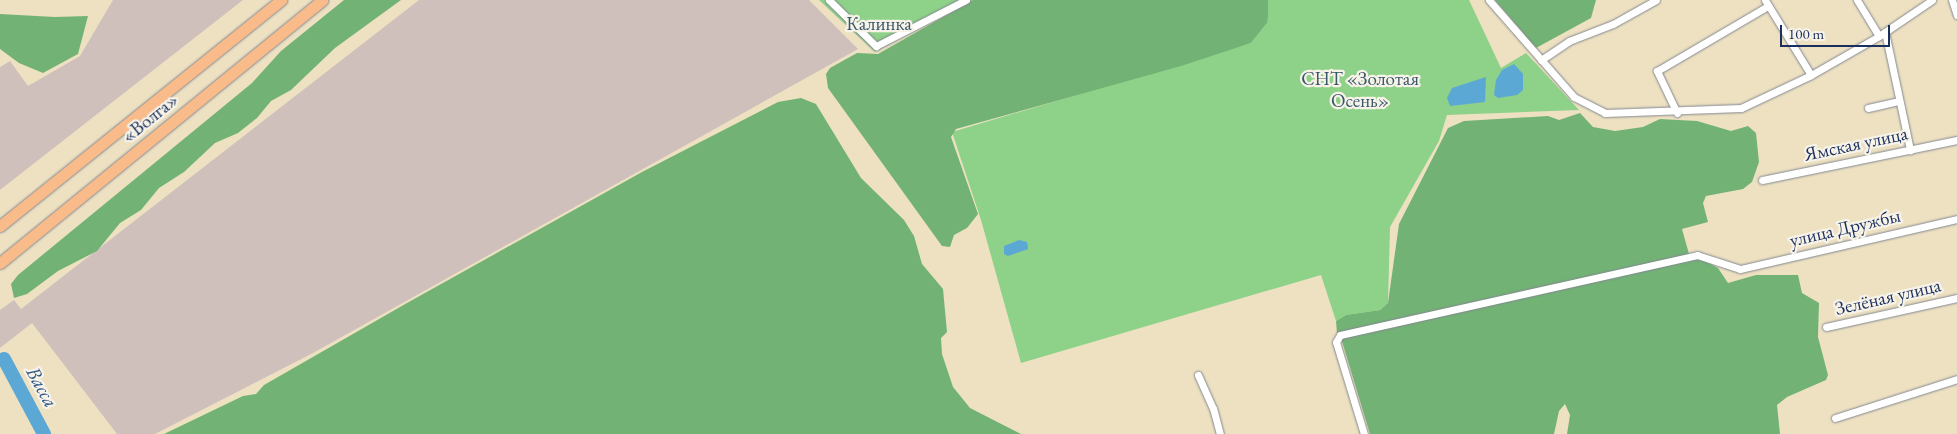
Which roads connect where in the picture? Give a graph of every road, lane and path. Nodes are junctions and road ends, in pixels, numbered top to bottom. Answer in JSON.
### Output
{"nodes":[{"id":1,"x":281,"y":0,"type":"edge"},
{"id":2,"x":322,"y":0,"type":"edge"},
{"id":3,"x":829,"y":0,"type":"edge"},
{"id":4,"x":966,"y":0,"type":"edge"},
{"id":5,"x":1489,"y":0,"type":"edge"},
{"id":6,"x":1656,"y":0,"type":"edge"},
{"id":7,"x":1857,"y":0,"type":"edge"},
{"id":8,"x":1932,"y":0,"type":"edge"},
{"id":9,"x":1952,"y":0,"type":"edge"},
{"id":10,"x":1766,"y":3,"type":"edge"},
{"id":11,"x":1957,"y":15,"type":"edge"},
{"id":12,"x":1882,"y":34,"type":"junction"},
{"id":13,"x":1541,"y":60,"type":"junction"},
{"id":14,"x":1811,"y":75,"type":"junction"},
{"id":15,"x":1899,"y":101,"type":"junction"},
{"id":16,"x":1868,"y":108,"type":"dead end"},
{"id":17,"x":1677,"y":113,"type":"junction"},
{"id":18,"x":1957,"y":140,"type":"edge"},
{"id":19,"x":1910,"y":150,"type":"junction"},
{"id":20,"x":1762,"y":180,"type":"dead end"},
{"id":21,"x":1957,"y":219,"type":"edge"},
{"id":22,"x":0,"y":226,"type":"edge"},
{"id":23,"x":0,"y":263,"type":"edge"},
{"id":24,"x":1957,"y":298,"type":"edge"},
{"id":25,"x":1826,"y":327,"type":"dead end"},
{"id":26,"x":1198,"y":376,"type":"dead end"},
{"id":27,"x":1957,"y":379,"type":"edge"},
{"id":28,"x":1835,"y":418,"type":"dead end"},
{"id":29,"x":1220,"y":434,"type":"edge"},
{"id":30,"x":1364,"y":434,"type":"edge"}],
"edges":[{"from":1,"to":22,"type":"highway","name":"«Волга»"},
{"from":2,"to":23,"type":"highway","name":"«Волга»"},
{"from":3,"to":4,"type":"street"},
{"from":5,"to":13,"type":"street"},
{"from":6,"to":13,"type":"street"},
{"from":7,"to":12,"type":"street"},
{"from":8,"to":12,"type":"street"},
{"from":9,"to":11,"type":"street"},
{"from":10,"to":14,"type":"street"},
{"from":10,"to":17,"type":"street"},
{"from":12,"to":14,"type":"street"},
{"from":12,"to":15,"type":"street"},
{"from":13,"to":17,"type":"street"},
{"from":14,"to":17,"type":"street"},
{"from":15,"to":16,"type":"street"},
{"from":15,"to":19,"type":"street"},
{"from":18,"to":19,"type":"street","name":"Ямская улица"},
{"from":19,"to":20,"type":"street","name":"Ямская улица"},
{"from":21,"to":30,"type":"street","name":"улица Дружбы"},
{"from":24,"to":25,"type":"street","name":"Зелёная улица"},
{"from":26,"to":29,"type":"street"},
{"from":27,"to":28,"type":"street"}]}
